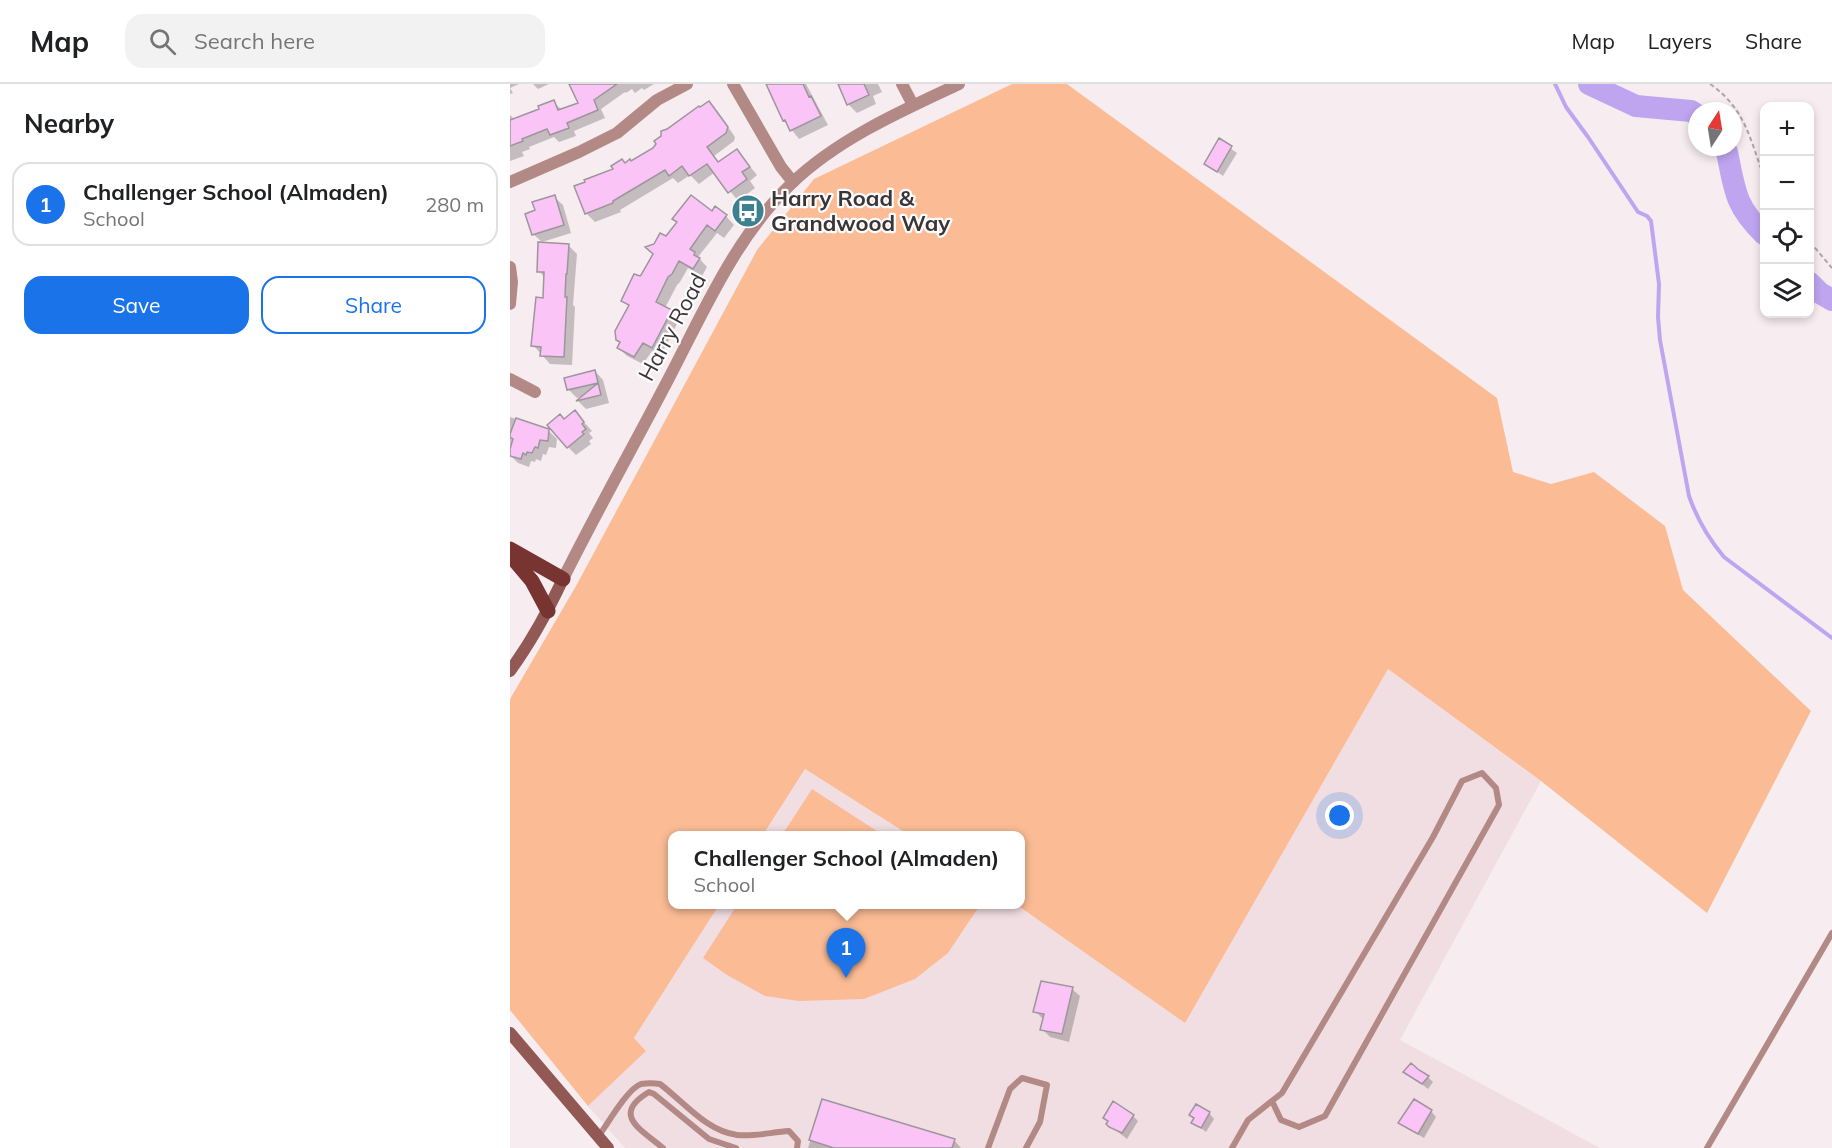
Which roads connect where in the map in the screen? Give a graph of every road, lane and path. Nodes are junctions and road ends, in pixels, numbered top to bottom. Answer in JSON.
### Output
{"nodes":[{"id":1,"x":687,"y":84,"type":"edge"},
{"id":2,"x":733,"y":84,"type":"edge"},
{"id":3,"x":902,"y":84,"type":"edge"},
{"id":4,"x":959,"y":84,"type":"edge"},
{"id":5,"x":1710,"y":84,"type":"edge"},
{"id":6,"x":913,"y":105,"type":"junction"},
{"id":7,"x":1760,"y":165,"type":"edge"},
{"id":8,"x":510,"y":182,"type":"edge"},
{"id":9,"x":793,"y":182,"type":"junction"},
{"id":10,"x":1814,"y":248,"type":"edge"},
{"id":11,"x":510,"y":267,"type":"edge"},
{"id":12,"x":1832,"y":268,"type":"edge"},
{"id":13,"x":510,"y":304,"type":"edge"},
{"id":14,"x":510,"y":380,"type":"edge"},
{"id":15,"x":535,"y":392,"type":"dead end"},
{"id":16,"x":510,"y":549,"type":"edge"},
{"id":17,"x":510,"y":555,"type":"edge"},
{"id":18,"x":563,"y":579,"type":"junction"},
{"id":19,"x":548,"y":611,"type":"junction"},
{"id":20,"x":510,"y":671,"type":"edge"},
{"id":21,"x":1832,"y":933,"type":"edge"},
{"id":22,"x":510,"y":1033,"type":"edge"},
{"id":23,"x":1272,"y":1101,"type":"junction"},
{"id":24,"x":598,"y":1138,"type":"junction"},
{"id":25,"x":608,"y":1148,"type":"edge"},
{"id":26,"x":663,"y":1148,"type":"edge"},
{"id":27,"x":736,"y":1148,"type":"edge"},
{"id":28,"x":797,"y":1148,"type":"edge"},
{"id":29,"x":988,"y":1148,"type":"edge"},
{"id":30,"x":1026,"y":1148,"type":"edge"},
{"id":31,"x":1232,"y":1148,"type":"edge"},
{"id":32,"x":1707,"y":1148,"type":"edge"}],
"edges":[{"from":1,"to":8,"type":"street"},
{"from":2,"to":9,"type":"street"},
{"from":3,"to":6,"type":"street"},
{"from":4,"to":6,"type":"street","name":"Harry Road"},
{"from":5,"to":7,"type":"path"},
{"from":6,"to":9,"type":"street","name":"Harry Road"},
{"from":9,"to":18,"type":"street","name":"Harry Road"},
{"from":10,"to":12,"type":"path"},
{"from":11,"to":13,"type":"street"},
{"from":14,"to":15,"type":"street"},
{"from":16,"to":18,"type":"main road"},
{"from":17,"to":19,"type":"main road"},
{"from":18,"to":19,"type":"main road","name":"Harry Road"},
{"from":19,"to":20,"type":"main road","name":"Harry Road"},
{"from":21,"to":32,"type":"lane"},
{"from":22,"to":24,"type":"main road"},
{"from":23,"to":23,"type":"lane"},
{"from":23,"to":31,"type":"lane"},
{"from":24,"to":25,"type":"main road"},
{"from":24,"to":28,"type":"lane"},
{"from":26,"to":27,"type":"lane"},
{"from":29,"to":30,"type":"lane"}]}
